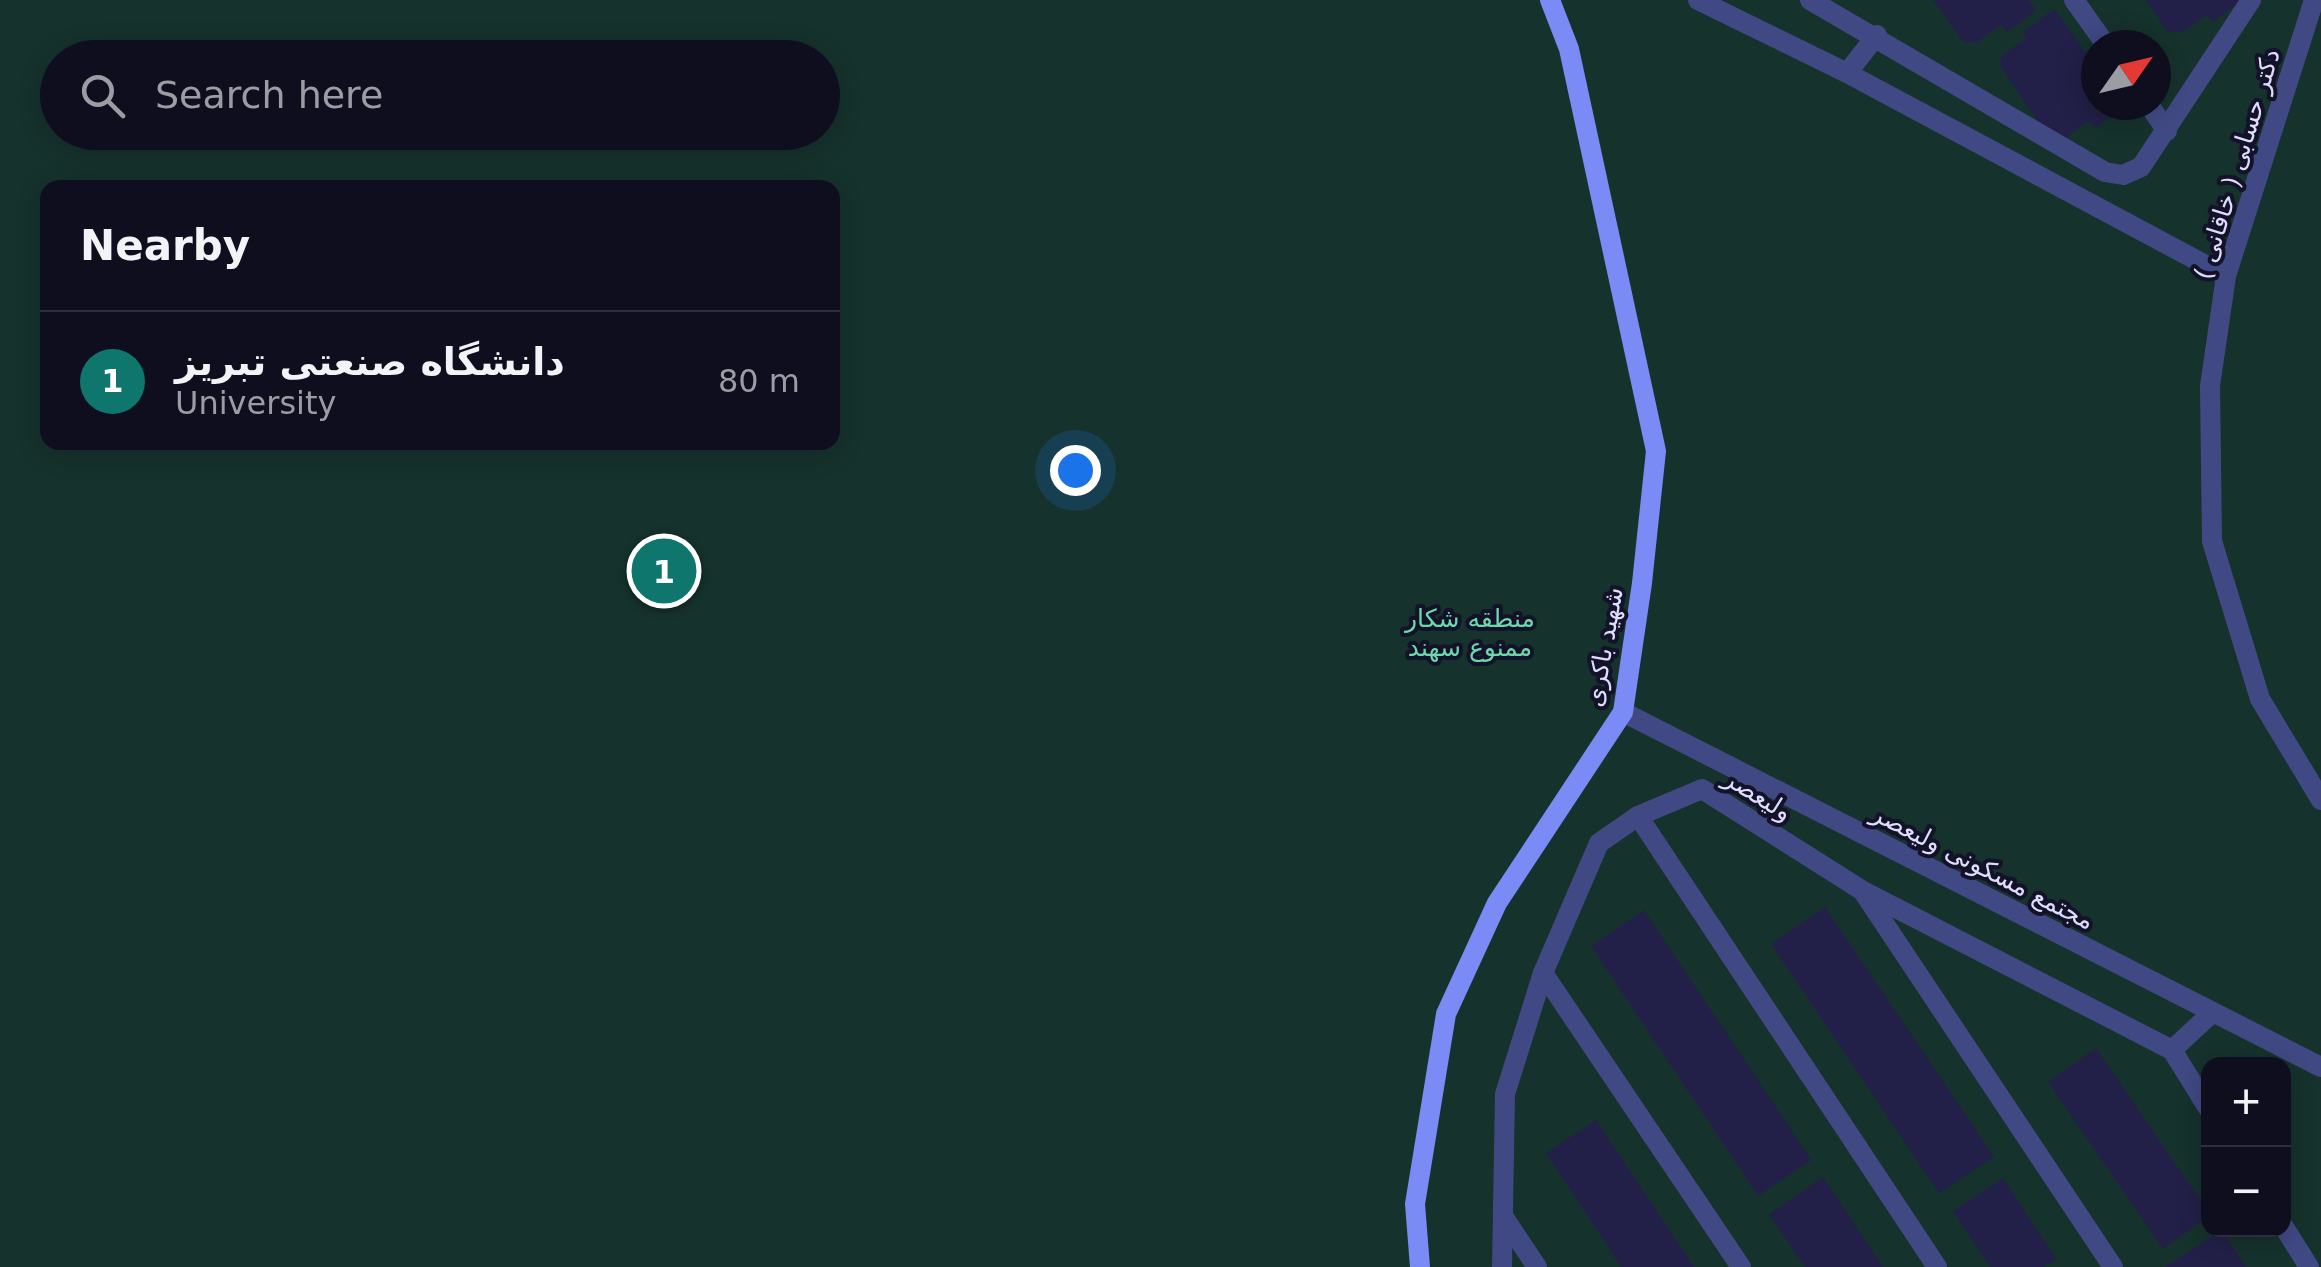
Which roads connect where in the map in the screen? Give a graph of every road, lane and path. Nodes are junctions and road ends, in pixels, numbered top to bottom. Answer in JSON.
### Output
{"nodes":[{"id":1,"x":1550,"y":0,"type":"edge"},
{"id":2,"x":1698,"y":0,"type":"edge"},
{"id":3,"x":1810,"y":0,"type":"edge"},
{"id":4,"x":1834,"y":0,"type":"edge"},
{"id":5,"x":2074,"y":0,"type":"edge"},
{"id":6,"x":2251,"y":0,"type":"edge"},
{"id":7,"x":2314,"y":0,"type":"edge"},
{"id":8,"x":1846,"y":20,"type":"junction"},
{"id":9,"x":2095,"y":30,"type":"edge"},
{"id":10,"x":1877,"y":35,"type":"junction"},
{"id":11,"x":1847,"y":73,"type":"junction"},
{"id":12,"x":2160,"y":120,"type":"edge"},
{"id":13,"x":2167,"y":130,"type":"junction"},
{"id":14,"x":2226,"y":276,"type":"junction"},
{"id":15,"x":1623,"y":712,"type":"junction"},
{"id":16,"x":2321,"y":800,"type":"edge"},
{"id":17,"x":1638,"y":816,"type":"junction"},
{"id":18,"x":1863,"y":891,"type":"junction"},
{"id":19,"x":1543,"y":974,"type":"junction"},
{"id":20,"x":2213,"y":1012,"type":"junction"},
{"id":21,"x":2172,"y":1050,"type":"junction"},
{"id":22,"x":2321,"y":1067,"type":"edge"},
{"id":23,"x":2201,"y":1097,"type":"edge"},
{"id":24,"x":1502,"y":1214,"type":"junction"},
{"id":25,"x":2290,"y":1237,"type":"edge"},
{"id":26,"x":1420,"y":1267,"type":"edge"},
{"id":27,"x":1502,"y":1267,"type":"edge"},
{"id":28,"x":1537,"y":1267,"type":"edge"},
{"id":29,"x":1741,"y":1267,"type":"edge"},
{"id":30,"x":1937,"y":1267,"type":"edge"},
{"id":31,"x":2113,"y":1267,"type":"edge"},
{"id":32,"x":2308,"y":1267,"type":"edge"}],
"edges":[{"from":1,"to":15,"type":"main road","name":"شهید باکری"},
{"from":2,"to":11,"type":"street"},
{"from":3,"to":8,"type":"street"},
{"from":4,"to":8,"type":"street"},
{"from":5,"to":9,"type":"street"},
{"from":6,"to":13,"type":"street"},
{"from":7,"to":14,"type":"street","name":"دکتر حسابی ( خاقانی )"},
{"from":8,"to":10,"type":"street"},
{"from":10,"to":11,"type":"street"},
{"from":10,"to":13,"type":"street"},
{"from":11,"to":14,"type":"street"},
{"from":12,"to":13,"type":"street"},
{"from":14,"to":16,"type":"street","name":"دکتر حسابی ( خاقانی )"},
{"from":15,"to":20,"type":"street","name":"مجتمع مسکونی ولیعصر"},
{"from":15,"to":26,"type":"main road","name":"شهید باکری"},
{"from":17,"to":18,"type":"street","name":"ولیعصر"},
{"from":17,"to":19,"type":"street","name":"ولیعصر"},
{"from":17,"to":30,"type":"street"},
{"from":18,"to":21,"type":"street","name":"ولیعصر"},
{"from":18,"to":31,"type":"street"},
{"from":19,"to":24,"type":"street","name":"ولیعصر"},
{"from":19,"to":29,"type":"street"},
{"from":20,"to":21,"type":"street"},
{"from":20,"to":22,"type":"street","name":"مجتمع مسکونی ولیعصر"},
{"from":21,"to":23,"type":"street"},
{"from":24,"to":27,"type":"street","name":"ولیعصر"},
{"from":24,"to":28,"type":"street"},
{"from":25,"to":32,"type":"street"}]}
